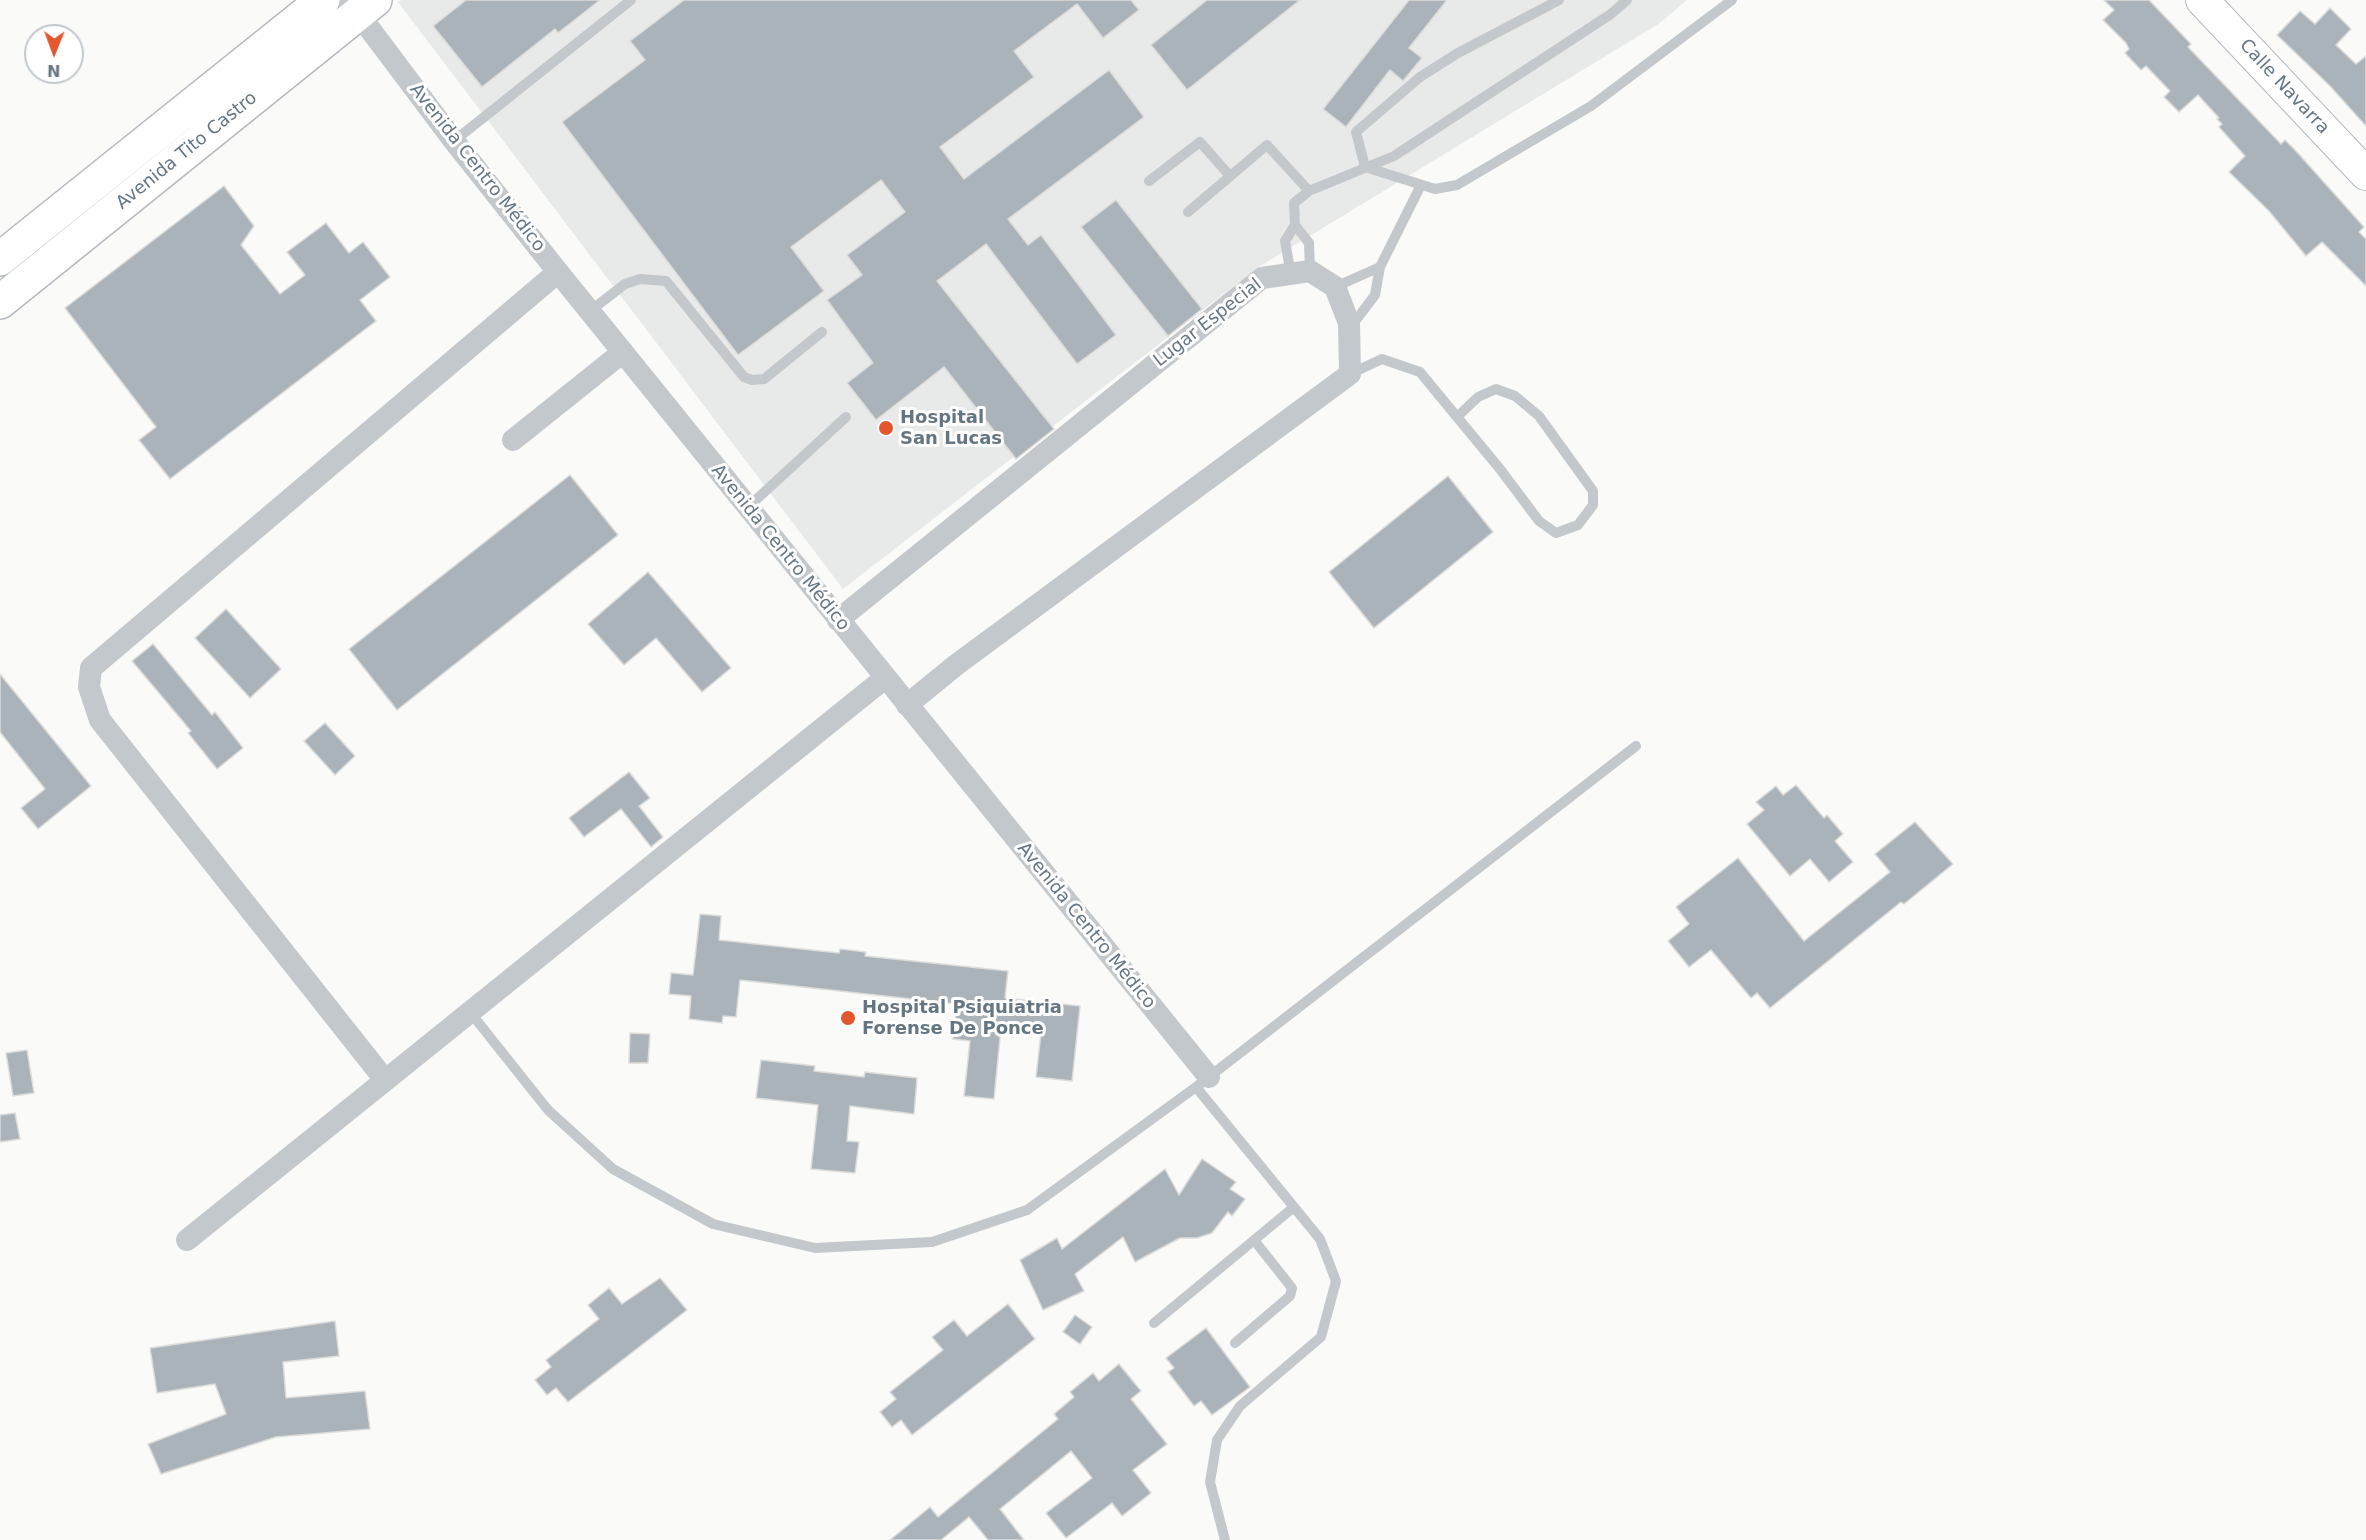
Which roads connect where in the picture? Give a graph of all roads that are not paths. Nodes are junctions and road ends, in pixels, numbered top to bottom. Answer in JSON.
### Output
{"nodes":[{"id":1,"x":323,"y":0,"type":"edge"},
{"id":2,"x":631,"y":0,"type":"edge"},
{"id":3,"x":1558,"y":0,"type":"edge"},
{"id":4,"x":1627,"y":0,"type":"edge"},
{"id":5,"x":1732,"y":0,"type":"edge"},
{"id":6,"x":2202,"y":0,"type":"edge"},
{"id":7,"x":361,"y":4,"type":"edge"},
{"id":8,"x":454,"y":141,"type":"junction"},
{"id":9,"x":1365,"y":167,"type":"junction"},
{"id":10,"x":2366,"y":174,"type":"edge"},
{"id":11,"x":1230,"y":176,"type":"junction"},
{"id":12,"x":1149,"y":182,"type":"dead end"},
{"id":13,"x":1421,"y":185,"type":"junction"},
{"id":14,"x":1308,"y":191,"type":"junction"},
{"id":15,"x":1188,"y":212,"type":"dead end"},
{"id":16,"x":1295,"y":225,"type":"junction"},
{"id":17,"x":0,"y":259,"type":"edge"},
{"id":18,"x":1380,"y":267,"type":"junction"},
{"id":19,"x":558,"y":272,"type":"junction"},
{"id":20,"x":1300,"y":273,"type":"junction"},
{"id":21,"x":1335,"y":287,"type":"junction"},
{"id":22,"x":0,"y":302,"type":"edge"},
{"id":23,"x":590,"y":311,"type":"junction"},
{"id":24,"x":1349,"y":329,"type":"junction"},
{"id":25,"x":822,"y":332,"type":"dead end"},
{"id":26,"x":623,"y":352,"type":"junction"},
{"id":27,"x":1350,"y":374,"type":"junction"},
{"id":28,"x":846,"y":417,"type":"dead end"},
{"id":29,"x":1457,"y":417,"type":"junction"},
{"id":30,"x":513,"y":440,"type":"dead end"},
{"id":31,"x":747,"y":508,"type":"junction"},
{"id":32,"x":838,"y":620,"type":"junction"},
{"id":33,"x":885,"y":678,"type":"junction"},
{"id":34,"x":907,"y":705,"type":"junction"},
{"id":35,"x":1636,"y":746,"type":"dead end"},
{"id":36,"x":470,"y":1012,"type":"junction"},
{"id":37,"x":385,"y":1080,"type":"junction"},
{"id":38,"x":1202,"y":1082,"type":"junction"},
{"id":39,"x":1294,"y":1207,"type":"junction"},
{"id":40,"x":187,"y":1240,"type":"dead end"},
{"id":41,"x":1254,"y":1240,"type":"junction"},
{"id":42,"x":1154,"y":1323,"type":"dead end"},
{"id":43,"x":1235,"y":1343,"type":"dead end"},
{"id":44,"x":1225,"y":1540,"type":"edge"}],
"edges":[{"from":1,"to":17,"type":"main road","name":"Avenida Tito Castro"},
{"from":2,"to":8,"type":"lane"},
{"from":3,"to":9,"type":"lane"},
{"from":4,"to":9,"type":"lane"},
{"from":5,"to":13,"type":"lane"},
{"from":6,"to":10,"type":"street","name":"Calle Navarra"},
{"from":7,"to":8,"type":"street","name":"Avenida Centro Médico"},
{"from":7,"to":22,"type":"main road","name":"Avenida Tito Castro"},
{"from":8,"to":19,"type":"street","name":"Avenida Centro Médico"},
{"from":9,"to":13,"type":"lane"},
{"from":9,"to":14,"type":"lane"},
{"from":11,"to":12,"type":"lane"},
{"from":11,"to":14,"type":"lane"},
{"from":11,"to":15,"type":"lane"},
{"from":13,"to":18,"type":"lane"},
{"from":14,"to":16,"type":"lane"},
{"from":16,"to":20,"type":"lane"},
{"from":16,"to":20,"type":"lane"},
{"from":18,"to":21,"type":"lane"},
{"from":18,"to":24,"type":"lane"},
{"from":19,"to":23,"type":"street","name":"Avenida Centro Médico"},
{"from":19,"to":37,"type":"street"},
{"from":20,"to":21,"type":"street"},
{"from":20,"to":32,"type":"street","name":"Lugar Especial"},
{"from":21,"to":24,"type":"street"},
{"from":23,"to":25,"type":"lane"},
{"from":23,"to":26,"type":"street","name":"Avenida Centro Médico"},
{"from":24,"to":27,"type":"street"},
{"from":26,"to":30,"type":"street"},
{"from":26,"to":31,"type":"street","name":"Avenida Centro Médico"},
{"from":27,"to":29,"type":"lane"},
{"from":27,"to":34,"type":"street"},
{"from":28,"to":31,"type":"lane"},
{"from":29,"to":29,"type":"lane"},
{"from":31,"to":32,"type":"street","name":"Avenida Centro Médico"},
{"from":32,"to":33,"type":"street","name":"Avenida Centro Médico"},
{"from":33,"to":34,"type":"street","name":"Avenida Centro Médico"},
{"from":33,"to":36,"type":"street"},
{"from":34,"to":38,"type":"street","name":"Avenida Centro Médico"},
{"from":35,"to":38,"type":"lane"},
{"from":36,"to":37,"type":"street"},
{"from":36,"to":38,"type":"lane"},
{"from":37,"to":40,"type":"street"},
{"from":38,"to":39,"type":"lane"},
{"from":39,"to":41,"type":"lane"},
{"from":39,"to":44,"type":"lane"},
{"from":41,"to":42,"type":"lane"},
{"from":41,"to":43,"type":"lane"}]}
